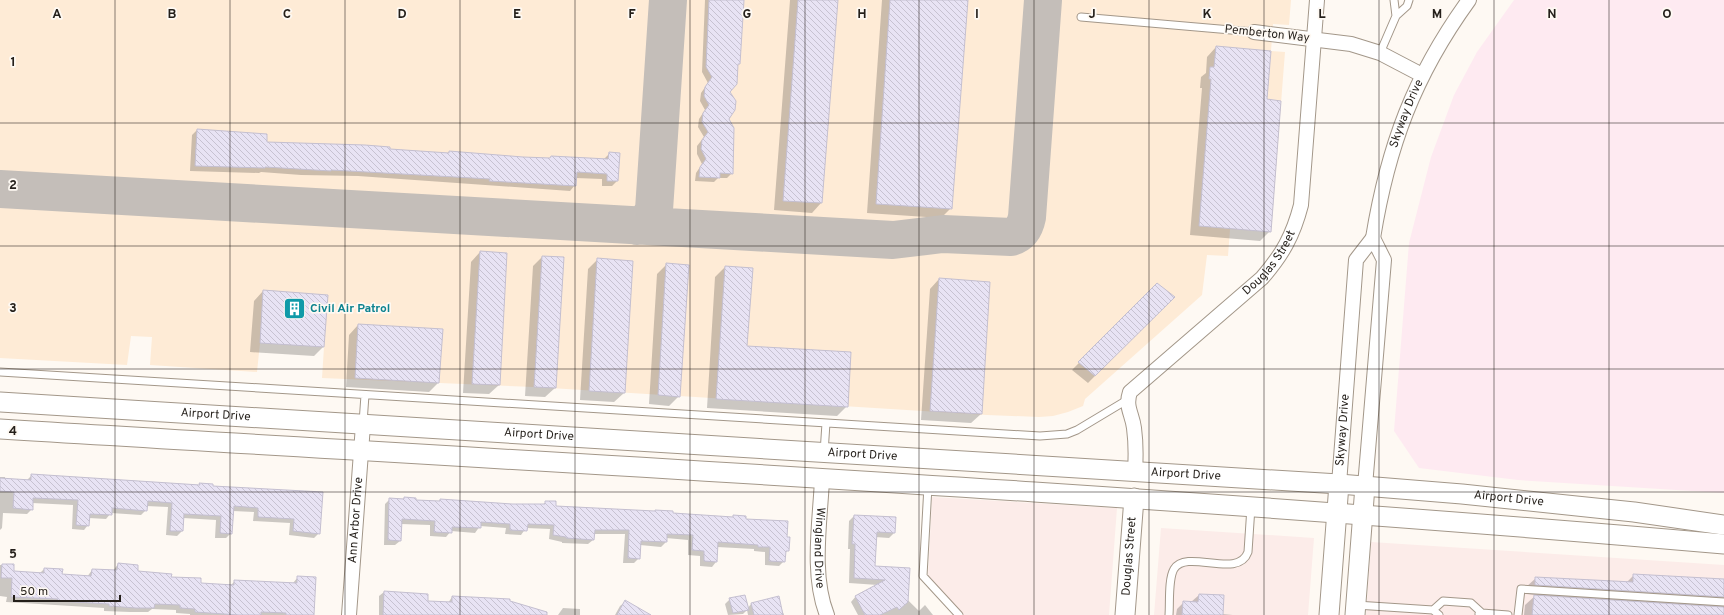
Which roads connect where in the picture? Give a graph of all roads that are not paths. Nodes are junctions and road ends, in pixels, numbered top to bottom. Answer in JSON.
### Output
{"nodes":[{"id":1,"x":1317,"y":0,"type":"edge"},
{"id":2,"x":1394,"y":0,"type":"edge"},
{"id":3,"x":1409,"y":0,"type":"edge"},
{"id":4,"x":1469,"y":0,"type":"edge"},
{"id":5,"x":1396,"y":16,"type":"junction"},
{"id":6,"x":1081,"y":17,"type":"dead end"},
{"id":7,"x":1254,"y":32,"type":"joint"},
{"id":8,"x":1315,"y":39,"type":"junction"},
{"id":9,"x":1380,"y":53,"type":"junction"},
{"id":10,"x":1422,"y":75,"type":"junction"},
{"id":11,"x":1373,"y":238,"type":"junction"},
{"id":12,"x":0,"y":372,"type":"edge"},
{"id":13,"x":365,"y":395,"type":"junction"},
{"id":14,"x":1127,"y":400,"type":"junction"},
{"id":15,"x":0,"y":402,"type":"edge"},
{"id":16,"x":826,"y":423,"type":"junction"},
{"id":17,"x":363,"y":425,"type":"junction"},
{"id":18,"x":0,"y":429,"type":"edge"},
{"id":19,"x":361,"y":451,"type":"junction"},
{"id":20,"x":824,"y":453,"type":"junction"},
{"id":21,"x":985,"y":462,"type":"junction"},
{"id":22,"x":1135,"y":471,"type":"junction"},
{"id":23,"x":822,"y":480,"type":"junction"},
{"id":24,"x":1339,"y":484,"type":"junction"},
{"id":25,"x":928,"y":486,"type":"junction"},
{"id":26,"x":1365,"y":486,"type":"junction"},
{"id":27,"x":1134,"y":498,"type":"junction"},
{"id":28,"x":1251,"y":506,"type":"junction"},
{"id":29,"x":1336,"y":513,"type":"junction"},
{"id":30,"x":1362,"y":515,"type":"junction"},
{"id":31,"x":1724,"y":525,"type":"edge"},
{"id":32,"x":1724,"y":544,"type":"edge"},
{"id":33,"x":1724,"y":602,"type":"edge"},
{"id":34,"x":1355,"y":610,"type":"edge"},
{"id":35,"x":1436,"y":612,"type":"edge"},
{"id":36,"x":1480,"y":614,"type":"edge"},
{"id":37,"x":349,"y":615,"type":"edge"},
{"id":38,"x":827,"y":615,"type":"edge"},
{"id":39,"x":959,"y":615,"type":"edge"},
{"id":40,"x":1125,"y":615,"type":"edge"},
{"id":41,"x":1169,"y":615,"type":"edge"},
{"id":42,"x":1329,"y":615,"type":"edge"},
{"id":43,"x":1508,"y":615,"type":"edge"},
{"id":44,"x":1518,"y":615,"type":"edge"}],
"edges":[{"from":1,"to":8,"type":"street","name":"Douglas Street"},
{"from":2,"to":5,"type":"lane"},
{"from":3,"to":5,"type":"lane"},
{"from":4,"to":10,"type":"street","name":"Skyway Drive"},
{"from":5,"to":9,"type":"lane"},
{"from":6,"to":7,"type":"lane","name":"Pemberton Way"},
{"from":7,"to":8,"type":"street","name":"Pemberton Way"},
{"from":8,"to":9,"type":"street","name":"Pemberton Way"},
{"from":8,"to":14,"type":"street","name":"Douglas Street"},
{"from":9,"to":10,"type":"street","name":"Pemberton Way"},
{"from":10,"to":11,"type":"street","name":"Skyway Drive"},
{"from":11,"to":24,"type":"street","name":"Skyway Drive"},
{"from":11,"to":26,"type":"street"},
{"from":12,"to":13,"type":"lane"},
{"from":13,"to":16,"type":"lane"},
{"from":13,"to":17,"type":"lane"},
{"from":14,"to":16,"type":"lane"},
{"from":14,"to":22,"type":"street"},
{"from":15,"to":17,"type":"main road","name":"Airport Drive"},
{"from":16,"to":20,"type":"lane"},
{"from":17,"to":19,"type":"street","name":"Ann Arbor Drive"},
{"from":17,"to":20,"type":"main road","name":"Airport Drive"},
{"from":18,"to":19,"type":"main road"},
{"from":19,"to":23,"type":"main road"},
{"from":19,"to":37,"type":"street","name":"Ann Arbor Drive"},
{"from":20,"to":21,"type":"main road","name":"Airport Drive"},
{"from":21,"to":22,"type":"main road","name":"Airport Drive"},
{"from":21,"to":23,"type":"main road"},
{"from":22,"to":24,"type":"main road","name":"Airport Drive"},
{"from":23,"to":25,"type":"main road"},
{"from":23,"to":38,"type":"street","name":"Wingland Drive"},
{"from":24,"to":26,"type":"main road","name":"Airport Drive"},
{"from":24,"to":29,"type":"main road"},
{"from":25,"to":27,"type":"main road"},
{"from":25,"to":39,"type":"lane"},
{"from":26,"to":30,"type":"main road"},
{"from":26,"to":31,"type":"main road","name":"Airport Drive"},
{"from":27,"to":28,"type":"main road"},
{"from":27,"to":40,"type":"main road","name":"Douglas Street"},
{"from":28,"to":29,"type":"main road"},
{"from":28,"to":41,"type":"lane"},
{"from":29,"to":30,"type":"main road"},
{"from":29,"to":42,"type":"main road"},
{"from":30,"to":32,"type":"main road"},
{"from":30,"to":34,"type":"main road"},
{"from":33,"to":44,"type":"lane"},
{"from":34,"to":35,"type":"lane"},
{"from":35,"to":36,"type":"lane"},
{"from":36,"to":43,"type":"lane"}]}
